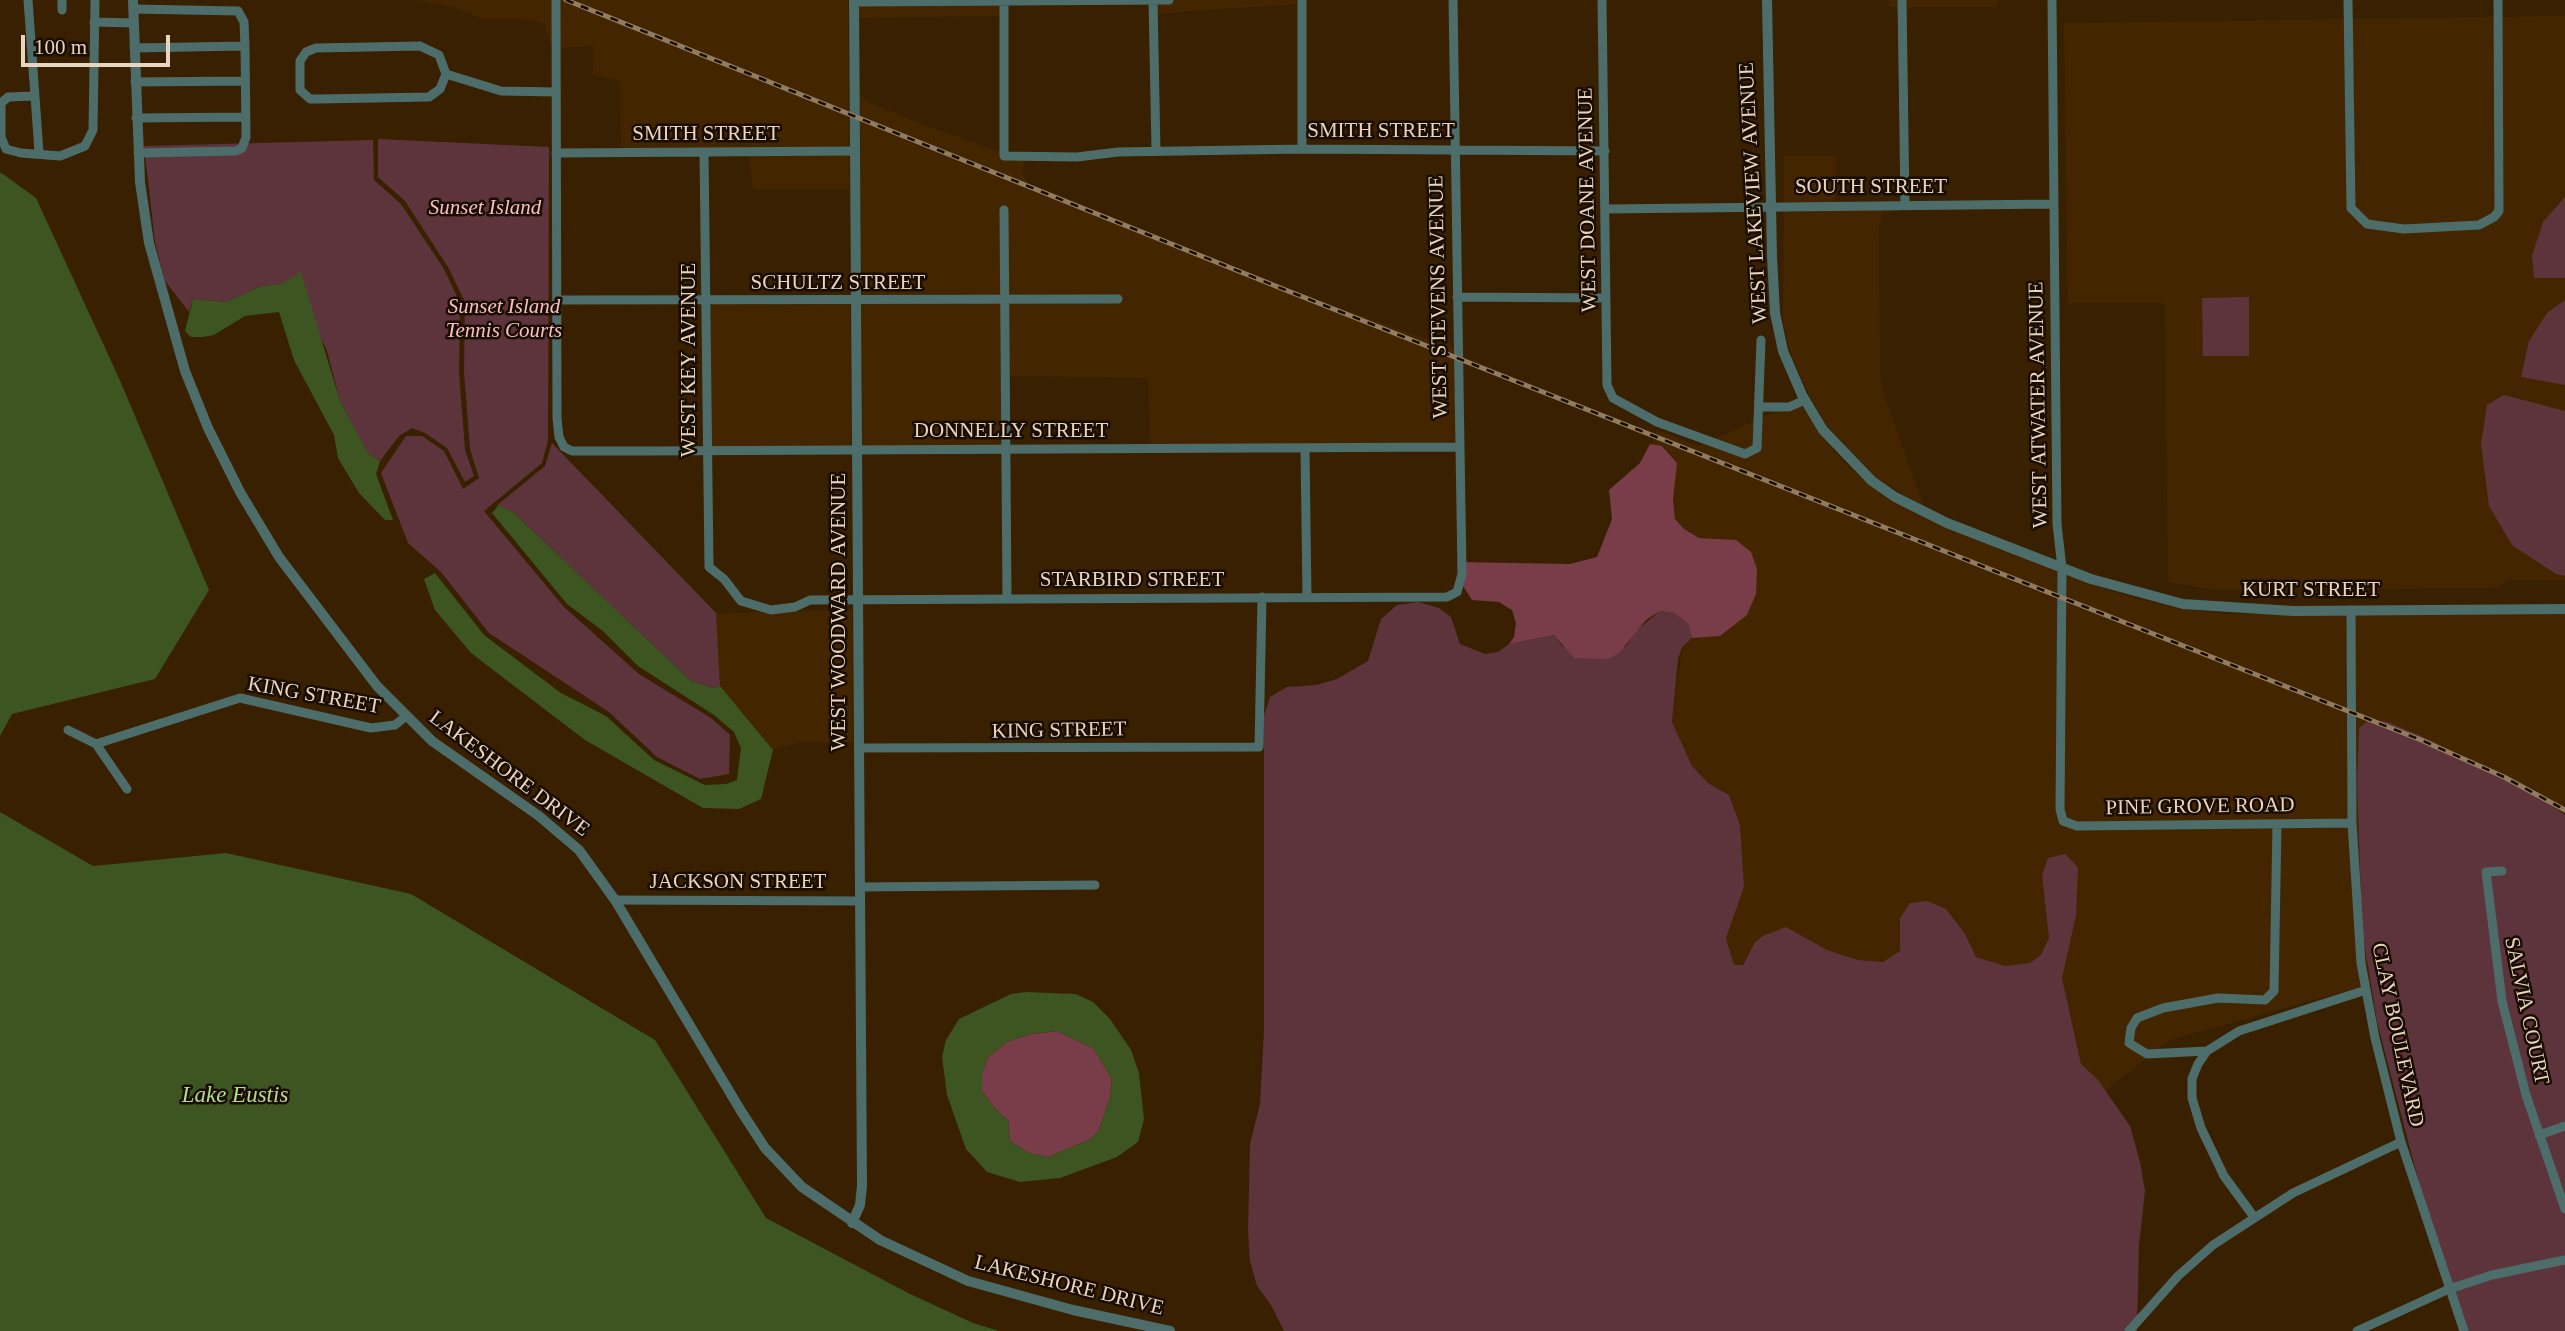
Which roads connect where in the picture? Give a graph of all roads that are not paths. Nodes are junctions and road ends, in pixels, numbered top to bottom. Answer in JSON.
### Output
{"nodes":[{"id":1,"x":28,"y":0,"type":"edge"},
{"id":2,"x":94,"y":0,"type":"edge"},
{"id":3,"x":556,"y":0,"type":"edge"},
{"id":4,"x":1153,"y":0,"type":"edge"},
{"id":5,"x":1169,"y":0,"type":"edge"},
{"id":6,"x":1302,"y":0,"type":"edge"},
{"id":7,"x":1454,"y":0,"type":"edge"},
{"id":8,"x":1602,"y":0,"type":"edge"},
{"id":9,"x":1767,"y":0,"type":"edge"},
{"id":10,"x":1902,"y":0,"type":"edge"},
{"id":11,"x":2052,"y":0,"type":"edge"},
{"id":12,"x":2348,"y":0,"type":"edge"},
{"id":13,"x":2498,"y":0,"type":"edge"},
{"id":14,"x":854,"y":1,"type":"edge"},
{"id":15,"x":1003,"y":1,"type":"edge"},
{"id":16,"x":133,"y":5,"type":"edge"},
{"id":17,"x":94,"y":22,"type":"junction"},
{"id":18,"x":134,"y":23,"type":"junction"},
{"id":19,"x":245,"y":46,"type":"junction"},
{"id":20,"x":134,"y":48,"type":"junction"},
{"id":21,"x":446,"y":74,"type":"junction"},
{"id":22,"x":244,"y":81,"type":"junction"},
{"id":23,"x":135,"y":82,"type":"junction"},
{"id":24,"x":556,"y":92,"type":"junction"},
{"id":25,"x":34,"y":96,"type":"junction"},
{"id":26,"x":245,"y":117,"type":"junction"},
{"id":27,"x":136,"y":118,"type":"junction"},
{"id":28,"x":1302,"y":149,"type":"junction"},
{"id":29,"x":1455,"y":149,"type":"junction"},
{"id":30,"x":855,"y":150,"type":"junction"},
{"id":31,"x":1156,"y":151,"type":"junction"},
{"id":32,"x":1605,"y":151,"type":"junction"},
{"id":33,"x":39,"y":152,"type":"junction"},
{"id":34,"x":704,"y":152,"type":"junction"},
{"id":35,"x":138,"y":153,"type":"junction"},
{"id":36,"x":556,"y":153,"type":"junction"},
{"id":37,"x":2054,"y":204,"type":"junction"},
{"id":38,"x":1905,"y":205,"type":"junction"},
{"id":39,"x":1771,"y":206,"type":"junction"},
{"id":40,"x":1606,"y":209,"type":"junction"},
{"id":41,"x":1004,"y":210,"type":"dead end"},
{"id":42,"x":1457,"y":297,"type":"junction"},
{"id":43,"x":1606,"y":298,"type":"junction"},
{"id":44,"x":1005,"y":299,"type":"junction"},
{"id":45,"x":1118,"y":299,"type":"dead end"},
{"id":46,"x":559,"y":300,"type":"junction"},
{"id":47,"x":706,"y":300,"type":"junction"},
{"id":48,"x":856,"y":300,"type":"junction"},
{"id":49,"x":1761,"y":340,"type":"dead end"},
{"id":50,"x":1805,"y":400,"type":"junction"},
{"id":51,"x":1759,"y":407,"type":"junction"},
{"id":52,"x":1459,"y":447,"type":"junction"},
{"id":53,"x":1305,"y":448,"type":"junction"},
{"id":54,"x":857,"y":449,"type":"junction"},
{"id":55,"x":1007,"y":449,"type":"junction"},
{"id":56,"x":707,"y":451,"type":"junction"},
{"id":57,"x":709,"y":567,"type":"joint"},
{"id":58,"x":2062,"y":568,"type":"junction"},
{"id":59,"x":1457,"y":592,"type":"joint"},
{"id":60,"x":1262,"y":597,"type":"junction"},
{"id":61,"x":1307,"y":597,"type":"junction"},
{"id":62,"x":1007,"y":598,"type":"junction"},
{"id":63,"x":858,"y":600,"type":"junction"},
{"id":64,"x":2565,"y":608,"type":"edge"},
{"id":65,"x":2351,"y":610,"type":"junction"},
{"id":66,"x":405,"y":717,"type":"junction"},
{"id":67,"x":68,"y":730,"type":"dead end"},
{"id":68,"x":96,"y":744,"type":"junction"},
{"id":69,"x":859,"y":748,"type":"junction"},
{"id":70,"x":127,"y":789,"type":"dead end"},
{"id":71,"x":2060,"y":809,"type":"joint"},
{"id":72,"x":2352,"y":823,"type":"junction"},
{"id":73,"x":2277,"y":824,"type":"junction"},
{"id":74,"x":2502,"y":872,"type":"dead end"},
{"id":75,"x":1094,"y":884,"type":"dead end"},
{"id":76,"x":860,"y":887,"type":"junction"},
{"id":77,"x":615,"y":900,"type":"junction"},
{"id":78,"x":860,"y":901,"type":"junction"},
{"id":79,"x":2366,"y":990,"type":"junction"},
{"id":80,"x":2207,"y":1051,"type":"junction"},
{"id":81,"x":2565,"y":1126,"type":"edge"},
{"id":82,"x":2539,"y":1135,"type":"junction"},
{"id":83,"x":2401,"y":1142,"type":"junction"},
{"id":84,"x":2565,"y":1209,"type":"edge"},
{"id":85,"x":2254,"y":1217,"type":"junction"},
{"id":86,"x":852,"y":1223,"type":"junction"},
{"id":87,"x":2565,"y":1260,"type":"edge"},
{"id":88,"x":2449,"y":1289,"type":"junction"},
{"id":89,"x":1170,"y":1331,"type":"edge"},
{"id":90,"x":2129,"y":1331,"type":"edge"},
{"id":91,"x":2357,"y":1331,"type":"edge"},
{"id":92,"x":2465,"y":1331,"type":"edge"}],
"edges":[{"from":1,"to":25,"type":"street"},
{"from":2,"to":17,"type":"street"},
{"from":3,"to":24,"type":"street"},
{"from":4,"to":5,"type":"street"},
{"from":4,"to":15,"type":"street"},
{"from":4,"to":31,"type":"street"},
{"from":6,"to":28,"type":"street"},
{"from":7,"to":29,"type":"street","name":"WEST STEVENS AVENUE"},
{"from":8,"to":32,"type":"street","name":"WEST DOANE AVENUE"},
{"from":9,"to":39,"type":"street","name":"WEST LAKEVIEW AVENUE"},
{"from":10,"to":38,"type":"street"},
{"from":11,"to":37,"type":"street","name":"WEST ATWATER AVENUE"},
{"from":12,"to":13,"type":"street"},
{"from":14,"to":15,"type":"street"},
{"from":14,"to":30,"type":"street","name":"WEST WOODWARD AVENUE"},
{"from":15,"to":31,"type":"street","name":"SMITH STREET"},
{"from":16,"to":18,"type":"street","name":"LAKESHORE DRIVE"},
{"from":16,"to":19,"type":"street"},
{"from":17,"to":18,"type":"street"},
{"from":17,"to":33,"type":"street"},
{"from":18,"to":20,"type":"street","name":"LAKESHORE DRIVE"},
{"from":19,"to":20,"type":"street"},
{"from":19,"to":22,"type":"street"},
{"from":20,"to":23,"type":"street","name":"LAKESHORE DRIVE"},
{"from":21,"to":21,"type":"street"},
{"from":21,"to":24,"type":"street"},
{"from":22,"to":23,"type":"street"},
{"from":22,"to":26,"type":"street"},
{"from":23,"to":27,"type":"street","name":"LAKESHORE DRIVE"},
{"from":24,"to":36,"type":"street"},
{"from":25,"to":33,"type":"street"},
{"from":25,"to":33,"type":"street"},
{"from":26,"to":27,"type":"street"},
{"from":26,"to":35,"type":"street"},
{"from":27,"to":35,"type":"street","name":"LAKESHORE DRIVE"},
{"from":28,"to":29,"type":"street","name":"SMITH STREET"},
{"from":28,"to":31,"type":"street","name":"SMITH STREET"},
{"from":29,"to":32,"type":"street","name":"SMITH STREET"},
{"from":29,"to":42,"type":"street","name":"WEST STEVENS AVENUE"},
{"from":30,"to":34,"type":"street","name":"SMITH STREET"},
{"from":30,"to":48,"type":"street","name":"WEST WOODWARD AVENUE"},
{"from":32,"to":40,"type":"street","name":"WEST DOANE AVENUE"},
{"from":34,"to":36,"type":"street","name":"SMITH STREET"},
{"from":34,"to":47,"type":"street","name":"WEST KEY AVENUE"},
{"from":35,"to":66,"type":"street","name":"LAKESHORE DRIVE"},
{"from":36,"to":46,"type":"street"},
{"from":37,"to":38,"type":"street","name":"SOUTH STREET"},
{"from":37,"to":58,"type":"street","name":"WEST ATWATER AVENUE"},
{"from":38,"to":39,"type":"street","name":"SOUTH STREET"},
{"from":39,"to":40,"type":"street","name":"SOUTH STREET"},
{"from":39,"to":50,"type":"street","name":"WEST LAKEVIEW AVENUE"},
{"from":40,"to":43,"type":"street","name":"WEST DOANE AVENUE"},
{"from":41,"to":44,"type":"street"},
{"from":42,"to":43,"type":"street"},
{"from":42,"to":52,"type":"street","name":"WEST STEVENS AVENUE"},
{"from":43,"to":51,"type":"street","name":"WEST DOANE AVENUE"},
{"from":44,"to":45,"type":"street","name":"SCHULTZ STREET"},
{"from":44,"to":48,"type":"street","name":"SCHULTZ STREET"},
{"from":44,"to":55,"type":"street"},
{"from":46,"to":47,"type":"street","name":"SCHULTZ STREET"},
{"from":46,"to":56,"type":"street","name":"DONNELLY STREET"},
{"from":47,"to":48,"type":"street","name":"SCHULTZ STREET"},
{"from":47,"to":56,"type":"street","name":"WEST KEY AVENUE"},
{"from":48,"to":54,"type":"street","name":"WEST WOODWARD AVENUE"},
{"from":49,"to":51,"type":"street"},
{"from":50,"to":51,"type":"street"},
{"from":50,"to":58,"type":"street","name":"WEST LAKEVIEW AVENUE"},
{"from":52,"to":53,"type":"street","name":"DONNELLY STREET"},
{"from":52,"to":59,"type":"street","name":"WEST STEVENS AVENUE"},
{"from":53,"to":55,"type":"street","name":"DONNELLY STREET"},
{"from":53,"to":61,"type":"street"},
{"from":54,"to":55,"type":"street","name":"DONNELLY STREET"},
{"from":54,"to":56,"type":"street","name":"DONNELLY STREET"},
{"from":54,"to":63,"type":"street","name":"WEST WOODWARD AVENUE"},
{"from":55,"to":62,"type":"street"},
{"from":56,"to":57,"type":"street","name":"WEST KEY AVENUE"},
{"from":57,"to":63,"type":"street","name":"STARBIRD STREET"},
{"from":58,"to":65,"type":"street","name":"KURT STREET"},
{"from":58,"to":71,"type":"street","name":"WEST ATWATER AVENUE"},
{"from":59,"to":61,"type":"street","name":"STARBIRD STREET"},
{"from":60,"to":61,"type":"street","name":"STARBIRD STREET"},
{"from":60,"to":62,"type":"street","name":"STARBIRD STREET"},
{"from":60,"to":69,"type":"street","name":"KING STREET"},
{"from":62,"to":63,"type":"street","name":"STARBIRD STREET"},
{"from":63,"to":69,"type":"street","name":"WEST WOODWARD AVENUE"},
{"from":64,"to":65,"type":"street","name":"KURT STREET"},
{"from":65,"to":72,"type":"street","name":"CLAY BOULEVARD"},
{"from":66,"to":68,"type":"street","name":"KING STREET"},
{"from":66,"to":77,"type":"street","name":"LAKESHORE DRIVE"},
{"from":67,"to":68,"type":"street"},
{"from":68,"to":70,"type":"street"},
{"from":69,"to":76,"type":"street","name":"WEST WOODWARD AVENUE"},
{"from":71,"to":73,"type":"street","name":"PINE GROVE ROAD"},
{"from":72,"to":73,"type":"street","name":"PINE GROVE ROAD"},
{"from":72,"to":79,"type":"street","name":"CLAY BOULEVARD"},
{"from":73,"to":80,"type":"street"},
{"from":74,"to":82,"type":"street","name":"SALVIA COURT"},
{"from":75,"to":76,"type":"street"},
{"from":76,"to":78,"type":"street","name":"WEST WOODWARD AVENUE"},
{"from":77,"to":78,"type":"street","name":"JACKSON STREET"},
{"from":77,"to":86,"type":"street","name":"LAKESHORE DRIVE"},
{"from":78,"to":86,"type":"street","name":"WEST WOODWARD AVENUE"},
{"from":79,"to":80,"type":"street"},
{"from":79,"to":83,"type":"street","name":"CLAY BOULEVARD"},
{"from":80,"to":85,"type":"street"},
{"from":81,"to":82,"type":"street"},
{"from":82,"to":84,"type":"street","name":"SALVIA COURT"},
{"from":83,"to":85,"type":"street"},
{"from":83,"to":88,"type":"street","name":"CLAY BOULEVARD"},
{"from":85,"to":90,"type":"street"},
{"from":86,"to":89,"type":"street","name":"LAKESHORE DRIVE"},
{"from":87,"to":88,"type":"street"},
{"from":88,"to":91,"type":"street"},
{"from":88,"to":92,"type":"street","name":"CLAY BOULEVARD"}]}
